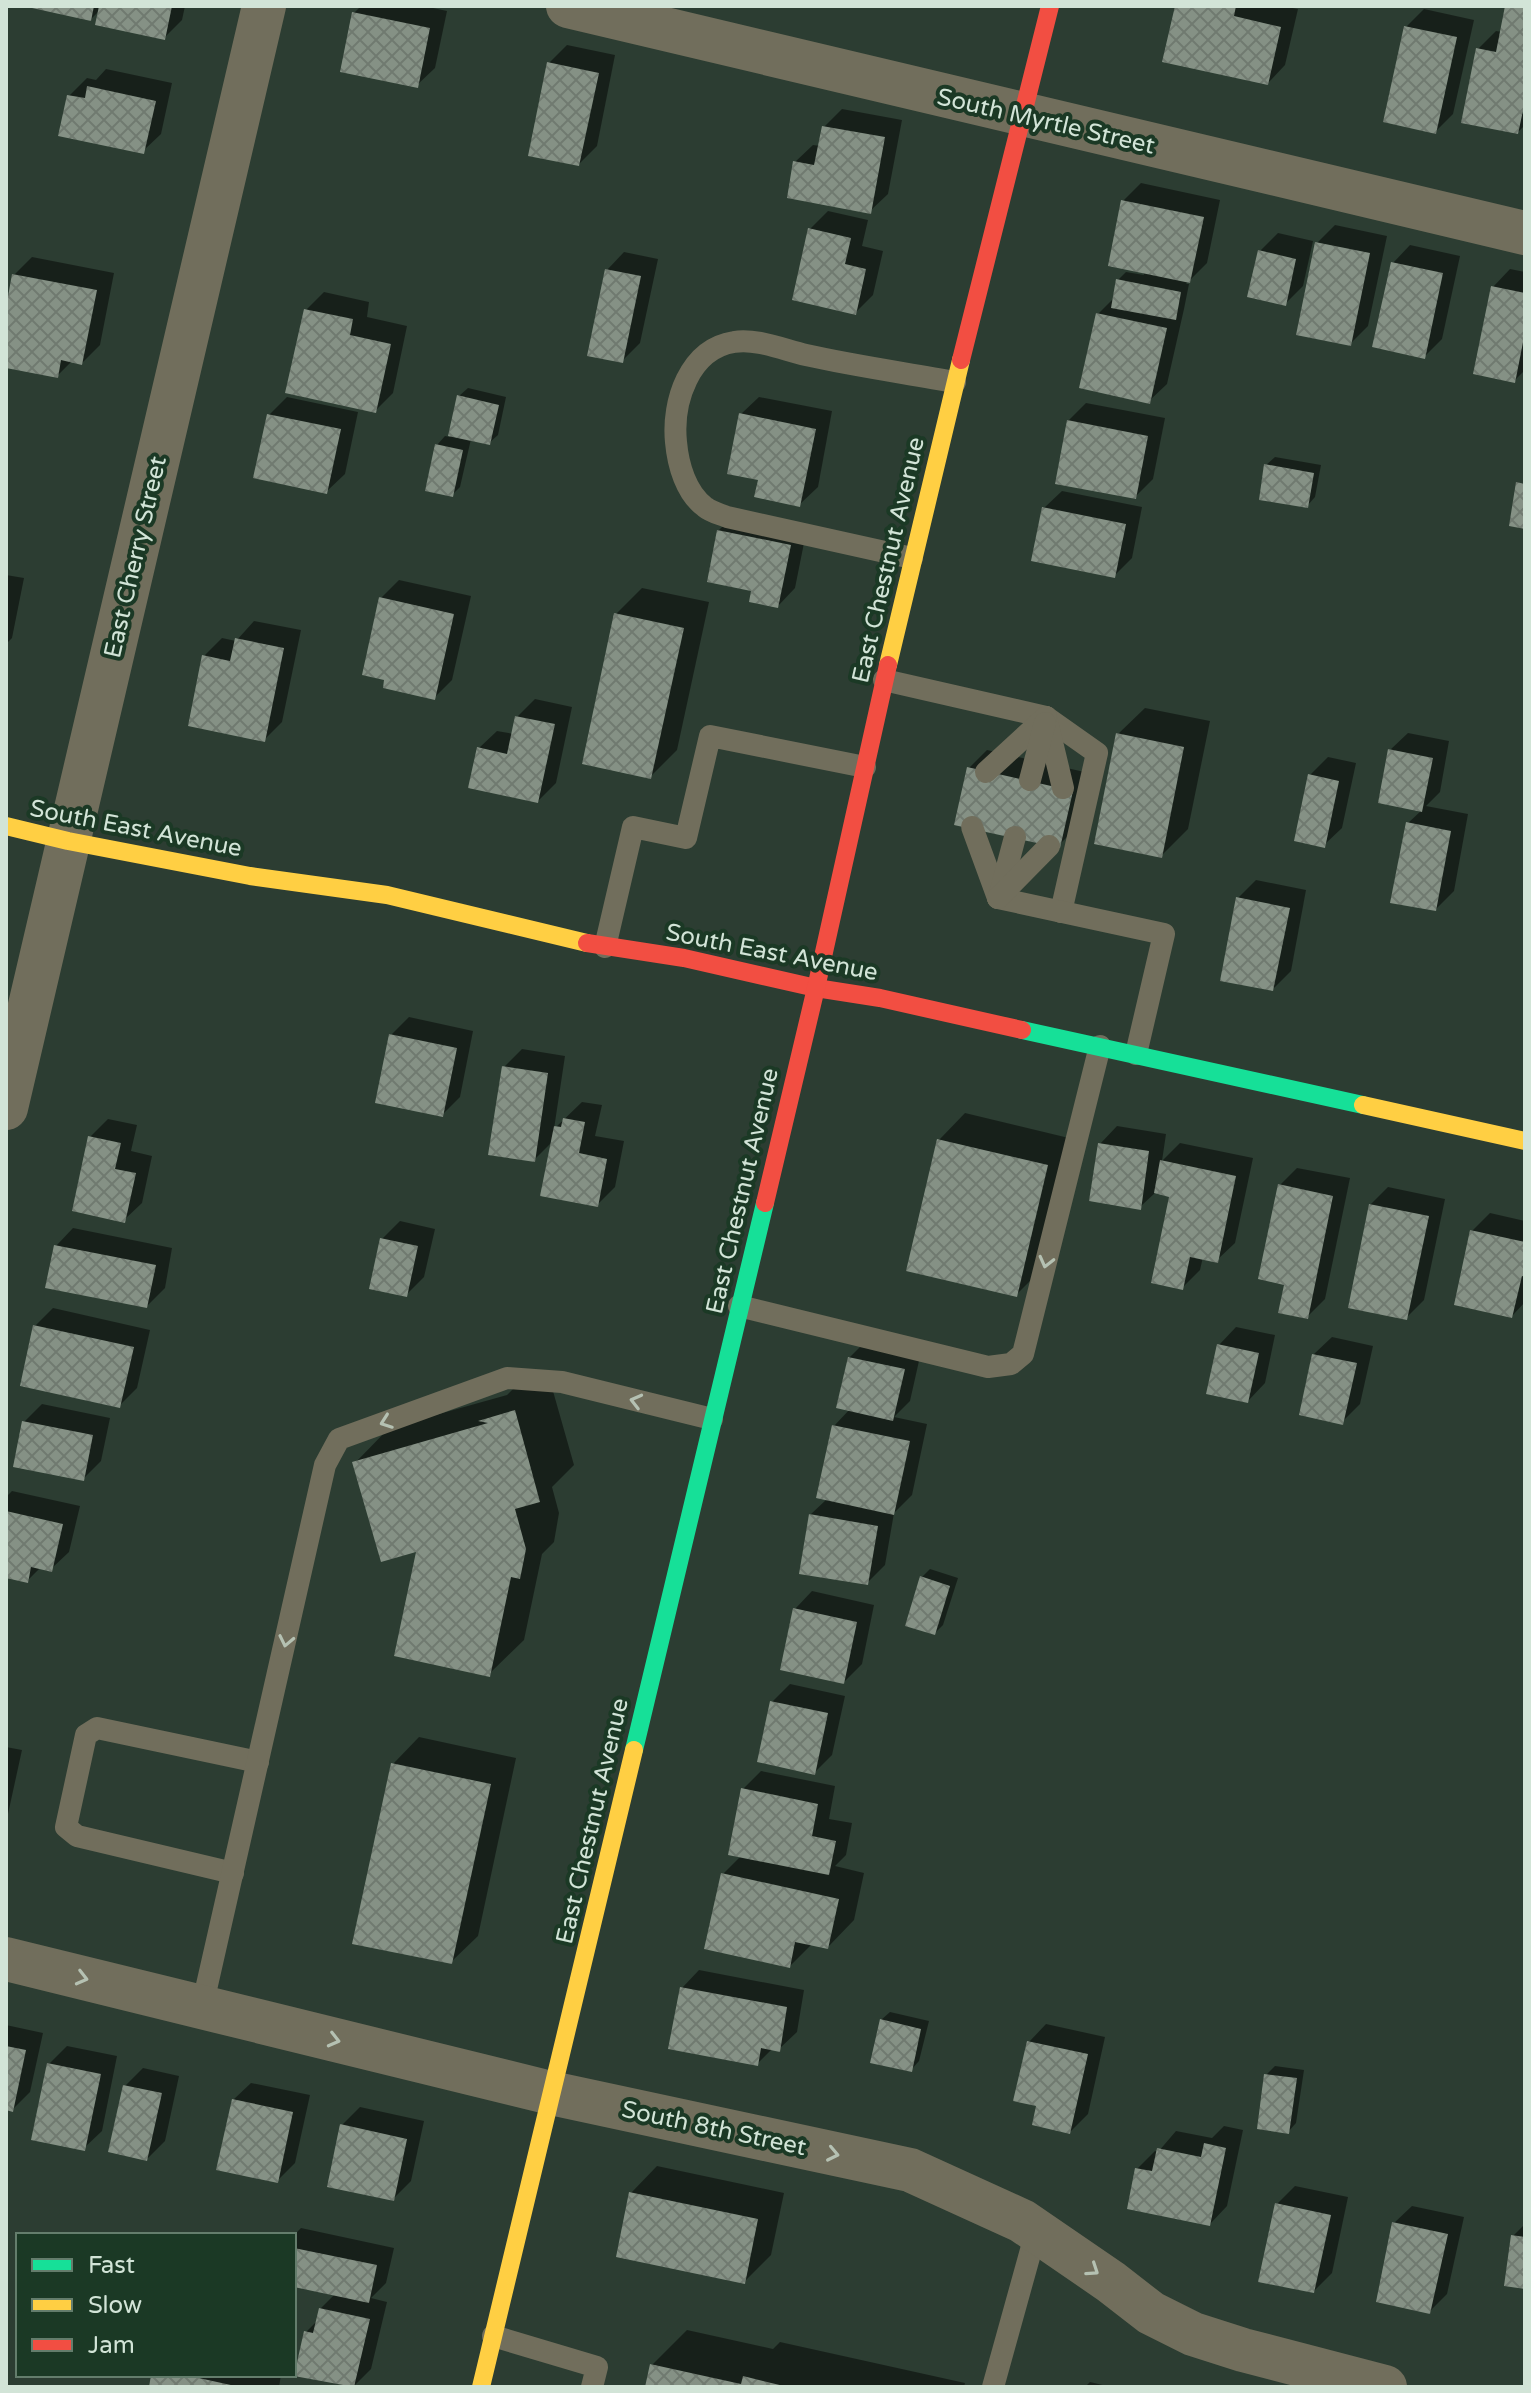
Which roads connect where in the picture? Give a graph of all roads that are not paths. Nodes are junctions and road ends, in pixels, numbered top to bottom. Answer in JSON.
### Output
{"nodes":[{"id":1,"x":264,"y":6,"type":"edge"},
{"id":2,"x":568,"y":6,"type":"edge"},
{"id":3,"x":1050,"y":6,"type":"edge"},
{"id":4,"x":1024,"y":116,"type":"junction"},
{"id":5,"x":1525,"y":233,"type":"edge"},
{"id":6,"x":955,"y":382,"type":"junction"},
{"id":7,"x":912,"y":558,"type":"junction"},
{"id":8,"x":884,"y":680,"type":"junction"},
{"id":9,"x":1046,"y":717,"type":"junction"},
{"id":10,"x":865,"y":767,"type":"junction"},
{"id":11,"x":986,"y":772,"type":"dead end"},
{"id":12,"x":1030,"y":780,"type":"dead end"},
{"id":13,"x":1063,"y":788,"type":"dead end"},
{"id":14,"x":6,"y":826,"type":"edge"},
{"id":15,"x":972,"y":827,"type":"dead end"},
{"id":16,"x":1015,"y":837,"type":"dead end"},
{"id":17,"x":68,"y":841,"type":"junction"},
{"id":18,"x":1049,"y":846,"type":"dead end"},
{"id":19,"x":998,"y":898,"type":"junction"},
{"id":20,"x":1061,"y":912,"type":"junction"},
{"id":21,"x":605,"y":947,"type":"junction"},
{"id":22,"x":816,"y":988,"type":"junction"},
{"id":23,"x":1100,"y":1046,"type":"junction"},
{"id":24,"x":1136,"y":1054,"type":"junction"},
{"id":25,"x":6,"y":1108,"type":"edge"},
{"id":26,"x":1525,"y":1141,"type":"edge"},
{"id":27,"x":739,"y":1306,"type":"junction"},
{"id":28,"x":712,"y":1419,"type":"junction"},
{"id":29,"x":261,"y":1753,"type":"junction"},
{"id":30,"x":233,"y":1873,"type":"junction"},
{"id":31,"x":6,"y":1959,"type":"edge"},
{"id":32,"x":202,"y":2007,"type":"junction"},
{"id":33,"x":551,"y":2093,"type":"junction"},
{"id":34,"x":1036,"y":2232,"type":"junction"},
{"id":35,"x":493,"y":2336,"type":"junction"},
{"id":36,"x":481,"y":2387,"type":"edge"},
{"id":37,"x":592,"y":2387,"type":"edge"},
{"id":38,"x":993,"y":2387,"type":"edge"},
{"id":39,"x":1385,"y":2387,"type":"edge"}],
"edges":[{"from":1,"to":17,"type":"street","name":"East Cherry Street"},
{"from":2,"to":4,"type":"street","name":"South Myrtle Street"},
{"from":3,"to":4,"type":"street","name":"East Chestnut Avenue"},
{"from":4,"to":5,"type":"street","name":"South Myrtle Street"},
{"from":4,"to":6,"type":"street","name":"East Chestnut Avenue"},
{"from":6,"to":7,"type":"street","name":"East Chestnut Avenue"},
{"from":6,"to":7,"type":"lane"},
{"from":7,"to":8,"type":"street","name":"East Chestnut Avenue"},
{"from":8,"to":9,"type":"lane"},
{"from":8,"to":10,"type":"street","name":"East Chestnut Avenue"},
{"from":9,"to":11,"type":"lane"},
{"from":9,"to":12,"type":"lane"},
{"from":9,"to":13,"type":"lane"},
{"from":9,"to":20,"type":"lane"},
{"from":10,"to":21,"type":"lane"},
{"from":10,"to":22,"type":"street","name":"East Chestnut Avenue"},
{"from":14,"to":17,"type":"street","name":"South East Avenue"},
{"from":15,"to":19,"type":"lane"},
{"from":16,"to":19,"type":"lane"},
{"from":17,"to":21,"type":"street","name":"South East Avenue"},
{"from":17,"to":25,"type":"street","name":"East Cherry Street"},
{"from":18,"to":19,"type":"lane"},
{"from":19,"to":20,"type":"lane"},
{"from":20,"to":24,"type":"lane"},
{"from":21,"to":22,"type":"street","name":"South East Avenue"},
{"from":22,"to":23,"type":"street","name":"South East Avenue"},
{"from":22,"to":27,"type":"street","name":"East Chestnut Avenue"},
{"from":23,"to":24,"type":"street","name":"South East Avenue"},
{"from":23,"to":27,"type":"lane","one_way":true},
{"from":24,"to":26,"type":"street","name":"South East Avenue"},
{"from":27,"to":28,"type":"street","name":"East Chestnut Avenue"},
{"from":28,"to":29,"type":"lane","one_way":true},
{"from":28,"to":33,"type":"street","name":"East Chestnut Avenue"},
{"from":29,"to":30,"type":"lane"},
{"from":29,"to":30,"type":"lane"},
{"from":30,"to":32,"type":"lane"},
{"from":31,"to":32,"type":"street","name":"South 8th Street","one_way":true},
{"from":32,"to":33,"type":"street","name":"South 8th Street","one_way":true},
{"from":33,"to":34,"type":"street","name":"South 8th Street","one_way":true},
{"from":33,"to":35,"type":"street","name":"East Chestnut Avenue"},
{"from":34,"to":38,"type":"lane"},
{"from":34,"to":39,"type":"street","name":"South 8th Street","one_way":true},
{"from":35,"to":36,"type":"street","name":"East Chestnut Avenue"},
{"from":35,"to":37,"type":"lane"}]}
